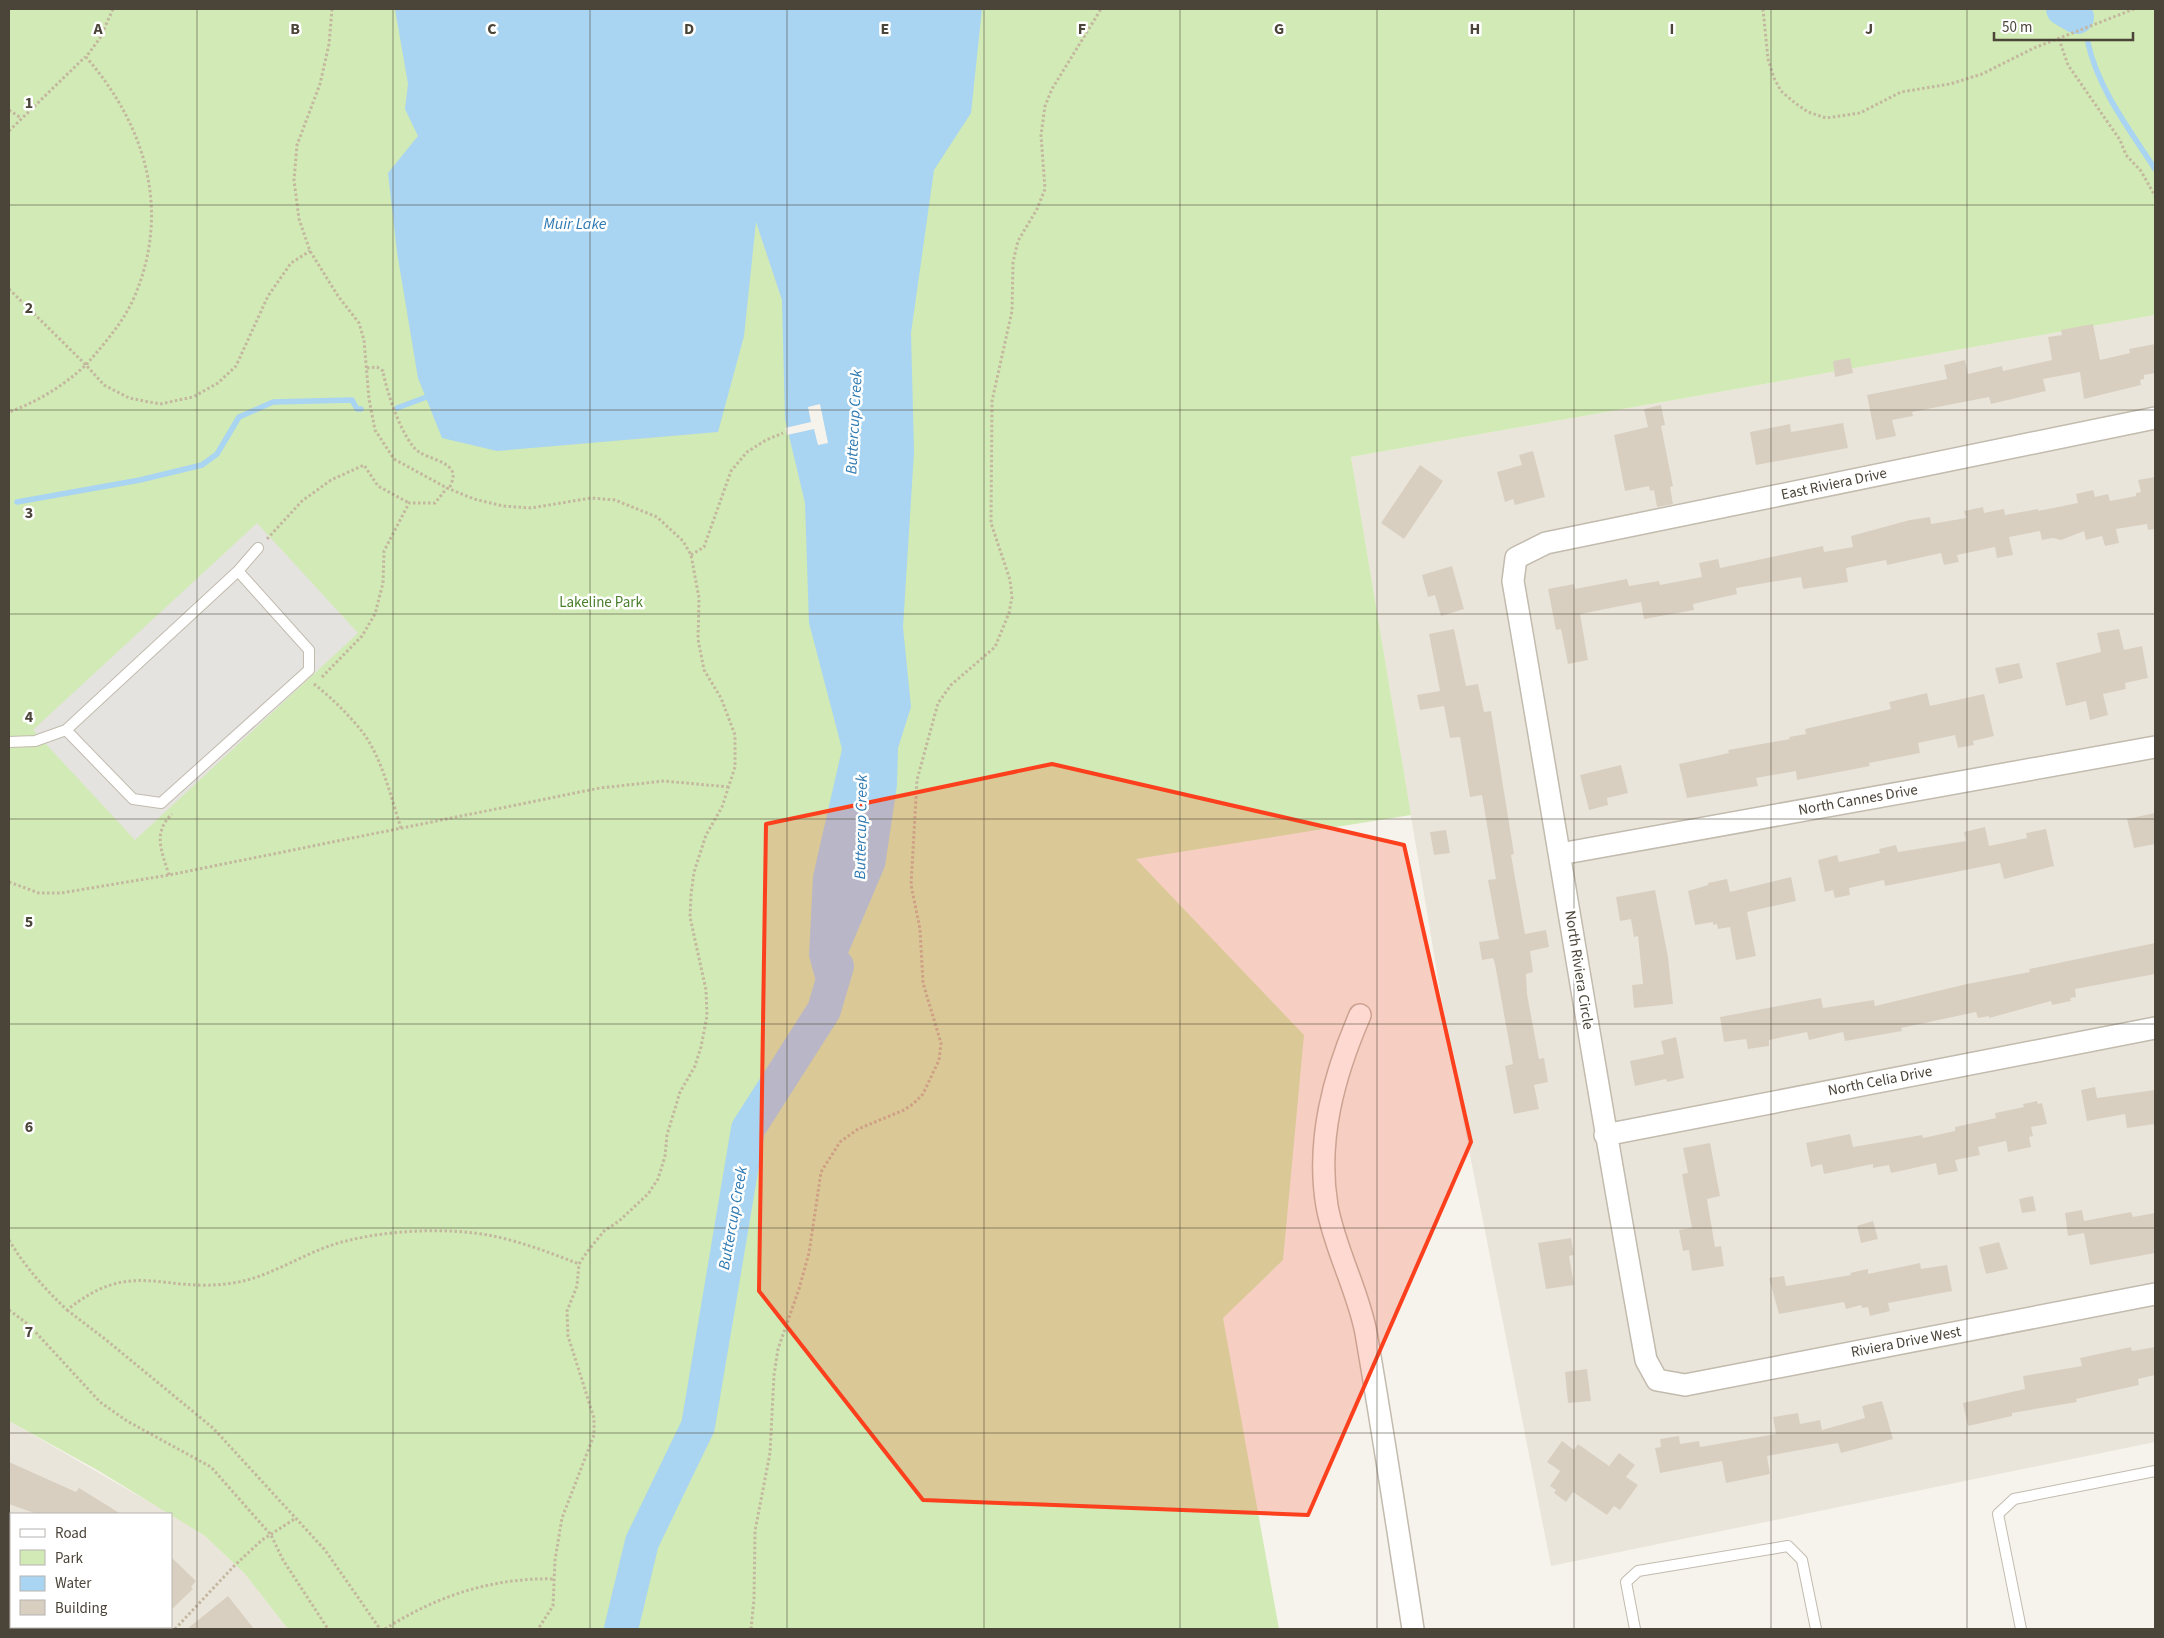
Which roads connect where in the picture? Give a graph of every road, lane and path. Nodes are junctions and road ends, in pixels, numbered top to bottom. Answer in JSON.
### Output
{"nodes":[{"id":1,"x":113,"y":9,"type":"edge"},
{"id":2,"x":332,"y":9,"type":"edge"},
{"id":3,"x":1101,"y":9,"type":"edge"},
{"id":4,"x":1763,"y":9,"type":"edge"},
{"id":5,"x":2134,"y":9,"type":"edge"},
{"id":6,"x":2059,"y":39,"type":"junction"},
{"id":7,"x":86,"y":56,"type":"junction"},
{"id":8,"x":9,"y":110,"type":"edge"},
{"id":9,"x":21,"y":118,"type":"junction"},
{"id":10,"x":9,"y":131,"type":"edge"},
{"id":11,"x":2155,"y":196,"type":"edge"},
{"id":12,"x":310,"y":251,"type":"junction"},
{"id":13,"x":9,"y":288,"type":"edge"},
{"id":14,"x":86,"y":365,"type":"junction"},
{"id":15,"x":368,"y":368,"type":"junction"},
{"id":16,"x":9,"y":412,"type":"edge"},
{"id":17,"x":2155,"y":418,"type":"edge"},
{"id":18,"x":783,"y":433,"type":"dead end"},
{"id":19,"x":448,"y":489,"type":"junction"},
{"id":20,"x":408,"y":503,"type":"junction"},
{"id":21,"x":258,"y":548,"type":"joint"},
{"id":22,"x":691,"y":555,"type":"junction"},
{"id":23,"x":1516,"y":558,"type":"joint"},
{"id":24,"x":238,"y":571,"type":"junction"},
{"id":25,"x":314,"y":684,"type":"junction"},
{"id":26,"x":307,"y":690,"type":"dead end"},
{"id":27,"x":66,"y":730,"type":"junction"},
{"id":28,"x":9,"y":742,"type":"edge"},
{"id":29,"x":2155,"y":747,"type":"edge"},
{"id":30,"x":729,"y":787,"type":"junction"},
{"id":31,"x":177,"y":810,"type":"dead end"},
{"id":32,"x":401,"y":828,"type":"junction"},
{"id":33,"x":1560,"y":854,"type":"junction"},
{"id":34,"x":169,"y":875,"type":"junction"},
{"id":35,"x":9,"y":882,"type":"edge"},
{"id":36,"x":1360,"y":1015,"type":"dead end"},
{"id":37,"x":2155,"y":1028,"type":"edge"},
{"id":38,"x":1605,"y":1135,"type":"junction"},
{"id":39,"x":9,"y":1240,"type":"edge"},
{"id":40,"x":579,"y":1264,"type":"junction"},
{"id":41,"x":2155,"y":1294,"type":"edge"},
{"id":42,"x":9,"y":1310,"type":"edge"},
{"id":43,"x":67,"y":1310,"type":"junction"},
{"id":44,"x":1657,"y":1380,"type":"joint"},
{"id":45,"x":2155,"y":1471,"type":"edge"},
{"id":46,"x":296,"y":1518,"type":"junction"},
{"id":47,"x":271,"y":1535,"type":"junction"},
{"id":48,"x":555,"y":1579,"type":"junction"},
{"id":49,"x":175,"y":1629,"type":"edge"},
{"id":50,"x":328,"y":1629,"type":"edge"},
{"id":51,"x":380,"y":1629,"type":"edge"},
{"id":52,"x":386,"y":1629,"type":"edge"},
{"id":53,"x":538,"y":1629,"type":"edge"},
{"id":54,"x":751,"y":1629,"type":"edge"},
{"id":55,"x":1413,"y":1629,"type":"edge"},
{"id":56,"x":1635,"y":1629,"type":"edge"},
{"id":57,"x":1816,"y":1629,"type":"edge"},
{"id":58,"x":2021,"y":1629,"type":"edge"}],
"edges":[{"from":1,"to":7,"type":"path"},
{"from":2,"to":12,"type":"path"},
{"from":3,"to":54,"type":"path"},
{"from":4,"to":6,"type":"path"},
{"from":5,"to":6,"type":"path"},
{"from":6,"to":11,"type":"path"},
{"from":7,"to":9,"type":"path"},
{"from":7,"to":14,"type":"path"},
{"from":8,"to":9,"type":"path"},
{"from":9,"to":10,"type":"path"},
{"from":12,"to":14,"type":"path"},
{"from":12,"to":15,"type":"path"},
{"from":13,"to":14,"type":"path"},
{"from":14,"to":16,"type":"path"},
{"from":15,"to":19,"type":"path"},
{"from":15,"to":19,"type":"path"},
{"from":17,"to":23,"type":"street","name":"East Riviera Drive"},
{"from":18,"to":22,"type":"path"},
{"from":19,"to":20,"type":"path"},
{"from":19,"to":22,"type":"path"},
{"from":20,"to":21,"type":"path"},
{"from":20,"to":25,"type":"path"},
{"from":21,"to":24,"type":"lane"},
{"from":22,"to":30,"type":"path"},
{"from":23,"to":33,"type":"street","name":"North Riviera Circle"},
{"from":24,"to":27,"type":"lane"},
{"from":24,"to":27,"type":"lane"},
{"from":25,"to":26,"type":"path"},
{"from":25,"to":32,"type":"path"},
{"from":27,"to":28,"type":"lane"},
{"from":29,"to":33,"type":"street","name":"North Cannes Drive"},
{"from":30,"to":32,"type":"path"},
{"from":30,"to":40,"type":"path"},
{"from":31,"to":34,"type":"path"},
{"from":32,"to":34,"type":"path"},
{"from":33,"to":38,"type":"street","name":"North Riviera Circle"},
{"from":34,"to":35,"type":"path"},
{"from":36,"to":55,"type":"street"},
{"from":37,"to":38,"type":"street","name":"North Celia Drive"},
{"from":38,"to":44,"type":"street","name":"North Riviera Circle"},
{"from":39,"to":43,"type":"path"},
{"from":40,"to":43,"type":"path"},
{"from":40,"to":48,"type":"path"},
{"from":41,"to":44,"type":"street","name":"Riviera Drive West"},
{"from":42,"to":47,"type":"path"},
{"from":43,"to":46,"type":"path"},
{"from":45,"to":58,"type":"lane"},
{"from":46,"to":47,"type":"path"},
{"from":46,"to":51,"type":"path"},
{"from":47,"to":49,"type":"path"},
{"from":47,"to":50,"type":"path"},
{"from":48,"to":52,"type":"path"},
{"from":48,"to":53,"type":"path"},
{"from":56,"to":57,"type":"lane"}]}
